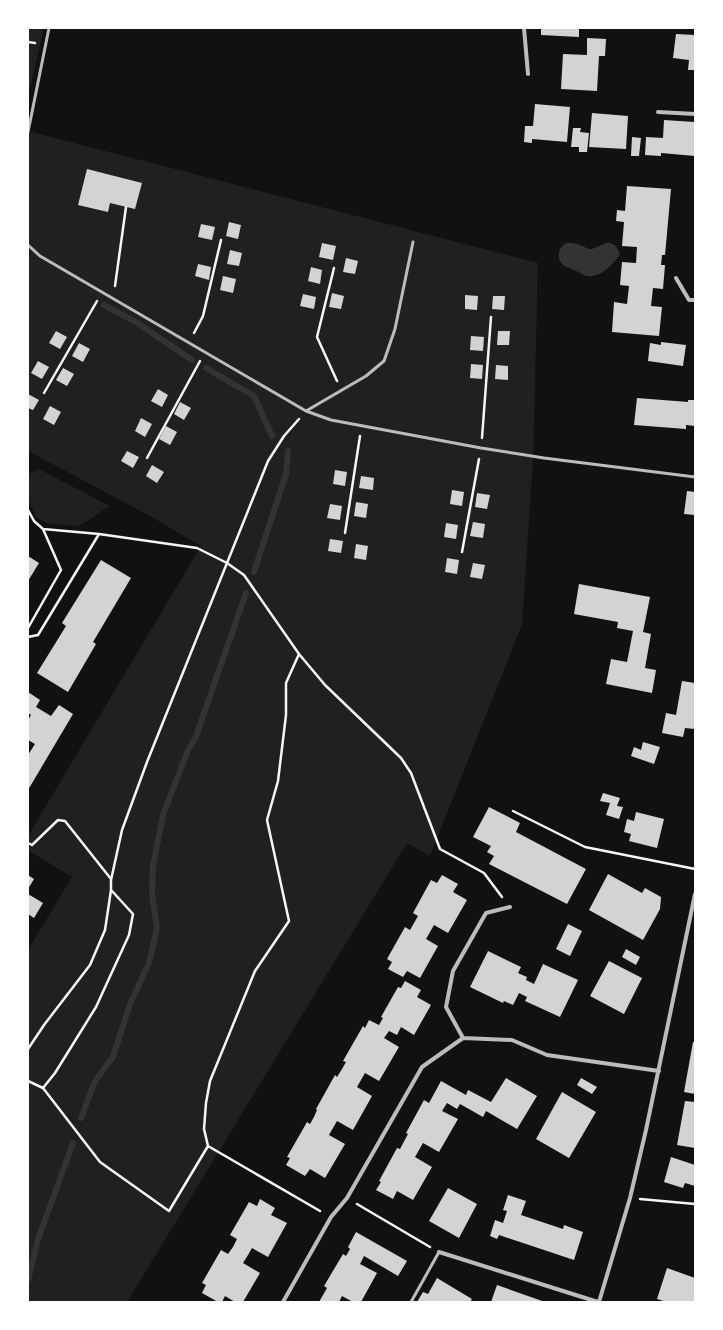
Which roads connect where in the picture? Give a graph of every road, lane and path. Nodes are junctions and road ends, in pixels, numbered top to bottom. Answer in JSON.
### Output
{"nodes":[{"id":1,"x":49,"y":28,"type":"edge"},
{"id":2,"x":524,"y":28,"type":"edge"},
{"id":3,"x":528,"y":74,"type":"dead end"},
{"id":4,"x":658,"y":112,"type":"dead end"},
{"id":5,"x":695,"y":114,"type":"edge"},
{"id":6,"x":28,"y":132,"type":"edge"},
{"id":7,"x":126,"y":207,"type":"dead end"},
{"id":8,"x":221,"y":240,"type":"dead end"},
{"id":9,"x":413,"y":242,"type":"dead end"},
{"id":10,"x":28,"y":245,"type":"edge"},
{"id":11,"x":334,"y":268,"type":"dead end"},
{"id":12,"x":676,"y":278,"type":"dead end"},
{"id":13,"x":103,"y":292,"type":"junction"},
{"id":14,"x":114,"y":298,"type":"junction"},
{"id":15,"x":695,"y":300,"type":"edge"},
{"id":16,"x":491,"y":317,"type":"dead end"},
{"id":17,"x":189,"y":342,"type":"junction"},
{"id":18,"x":205,"y":352,"type":"junction"},
{"id":19,"x":342,"y":391,"type":"junction"},
{"id":20,"x":44,"y":393,"type":"dead end"},
{"id":21,"x":306,"y":411,"type":"junction"},
{"id":22,"x":362,"y":426,"type":"junction"},
{"id":23,"x":481,"y":448,"type":"junction"},
{"id":24,"x":147,"y":458,"type":"dead end"},
{"id":25,"x":695,"y":477,"type":"edge"},
{"id":26,"x":28,"y":510,"type":"edge"},
{"id":27,"x":43,"y":529,"type":"junction"},
{"id":28,"x":345,"y":533,"type":"dead end"},
{"id":29,"x":99,"y":534,"type":"junction"},
{"id":30,"x":462,"y":552,"type":"dead end"},
{"id":31,"x":227,"y":562,"type":"junction"},
{"id":32,"x":28,"y":628,"type":"edge"},
{"id":33,"x":28,"y":636,"type":"edge"},
{"id":34,"x":299,"y":654,"type":"junction"},
{"id":35,"x":513,"y":811,"type":"dead end"},
{"id":36,"x":28,"y":843,"type":"edge"},
{"id":37,"x":695,"y":869,"type":"edge"},
{"id":38,"x":111,"y":880,"type":"junction"},
{"id":39,"x":111,"y":890,"type":"junction"},
{"id":40,"x":695,"y":894,"type":"edge"},
{"id":41,"x":510,"y":907,"type":"joint"},
{"id":42,"x":463,"y":1038,"type":"junction"},
{"id":43,"x":28,"y":1048,"type":"edge"},
{"id":44,"x":659,"y":1071,"type":"junction"},
{"id":45,"x":28,"y":1081,"type":"edge"},
{"id":46,"x":42,"y":1088,"type":"junction"},
{"id":47,"x":208,"y":1146,"type":"junction"},
{"id":48,"x":348,"y":1198,"type":"junction"},
{"id":49,"x":630,"y":1198,"type":"junction"},
{"id":50,"x":695,"y":1204,"type":"edge"},
{"id":51,"x":331,"y":1217,"type":"junction"},
{"id":52,"x":439,"y":1252,"type":"junction"},
{"id":53,"x":283,"y":1302,"type":"edge"},
{"id":54,"x":411,"y":1302,"type":"edge"},
{"id":55,"x":599,"y":1302,"type":"edge"}],
"edges":[{"from":1,"to":6,"type":"lane"},
{"from":2,"to":3,"type":"street"},
{"from":4,"to":5,"type":"street"},
{"from":7,"to":14,"type":"path"},
{"from":8,"to":17,"type":"path"},
{"from":9,"to":19,"type":"lane"},
{"from":10,"to":13,"type":"lane"},
{"from":11,"to":19,"type":"path"},
{"from":12,"to":15,"type":"street"},
{"from":13,"to":14,"type":"lane"},
{"from":13,"to":20,"type":"path"},
{"from":14,"to":17,"type":"lane"},
{"from":16,"to":23,"type":"path"},
{"from":17,"to":18,"type":"lane"},
{"from":18,"to":21,"type":"lane"},
{"from":18,"to":24,"type":"path"},
{"from":19,"to":21,"type":"lane"},
{"from":21,"to":22,"type":"lane"},
{"from":21,"to":31,"type":"path"},
{"from":22,"to":23,"type":"lane"},
{"from":22,"to":28,"type":"path"},
{"from":23,"to":25,"type":"lane"},
{"from":23,"to":30,"type":"path"},
{"from":26,"to":27,"type":"path"},
{"from":27,"to":29,"type":"path"},
{"from":27,"to":32,"type":"path"},
{"from":29,"to":31,"type":"path"},
{"from":29,"to":33,"type":"path"},
{"from":31,"to":34,"type":"path"},
{"from":31,"to":38,"type":"path"},
{"from":34,"to":41,"type":"path"},
{"from":34,"to":47,"type":"path"},
{"from":35,"to":37,"type":"path"},
{"from":36,"to":38,"type":"path"},
{"from":38,"to":39,"type":"path"},
{"from":39,"to":43,"type":"path"},
{"from":39,"to":46,"type":"path"},
{"from":40,"to":44,"type":"street"},
{"from":41,"to":42,"type":"street"},
{"from":42,"to":44,"type":"street"},
{"from":42,"to":48,"type":"street"},
{"from":44,"to":49,"type":"street"},
{"from":45,"to":46,"type":"path"},
{"from":46,"to":47,"type":"path"},
{"from":47,"to":51,"type":"path"},
{"from":48,"to":51,"type":"street"},
{"from":48,"to":52,"type":"path"},
{"from":49,"to":50,"type":"path"},
{"from":49,"to":55,"type":"street"},
{"from":51,"to":53,"type":"street"},
{"from":52,"to":54,"type":"lane"},
{"from":52,"to":55,"type":"street"}]}
